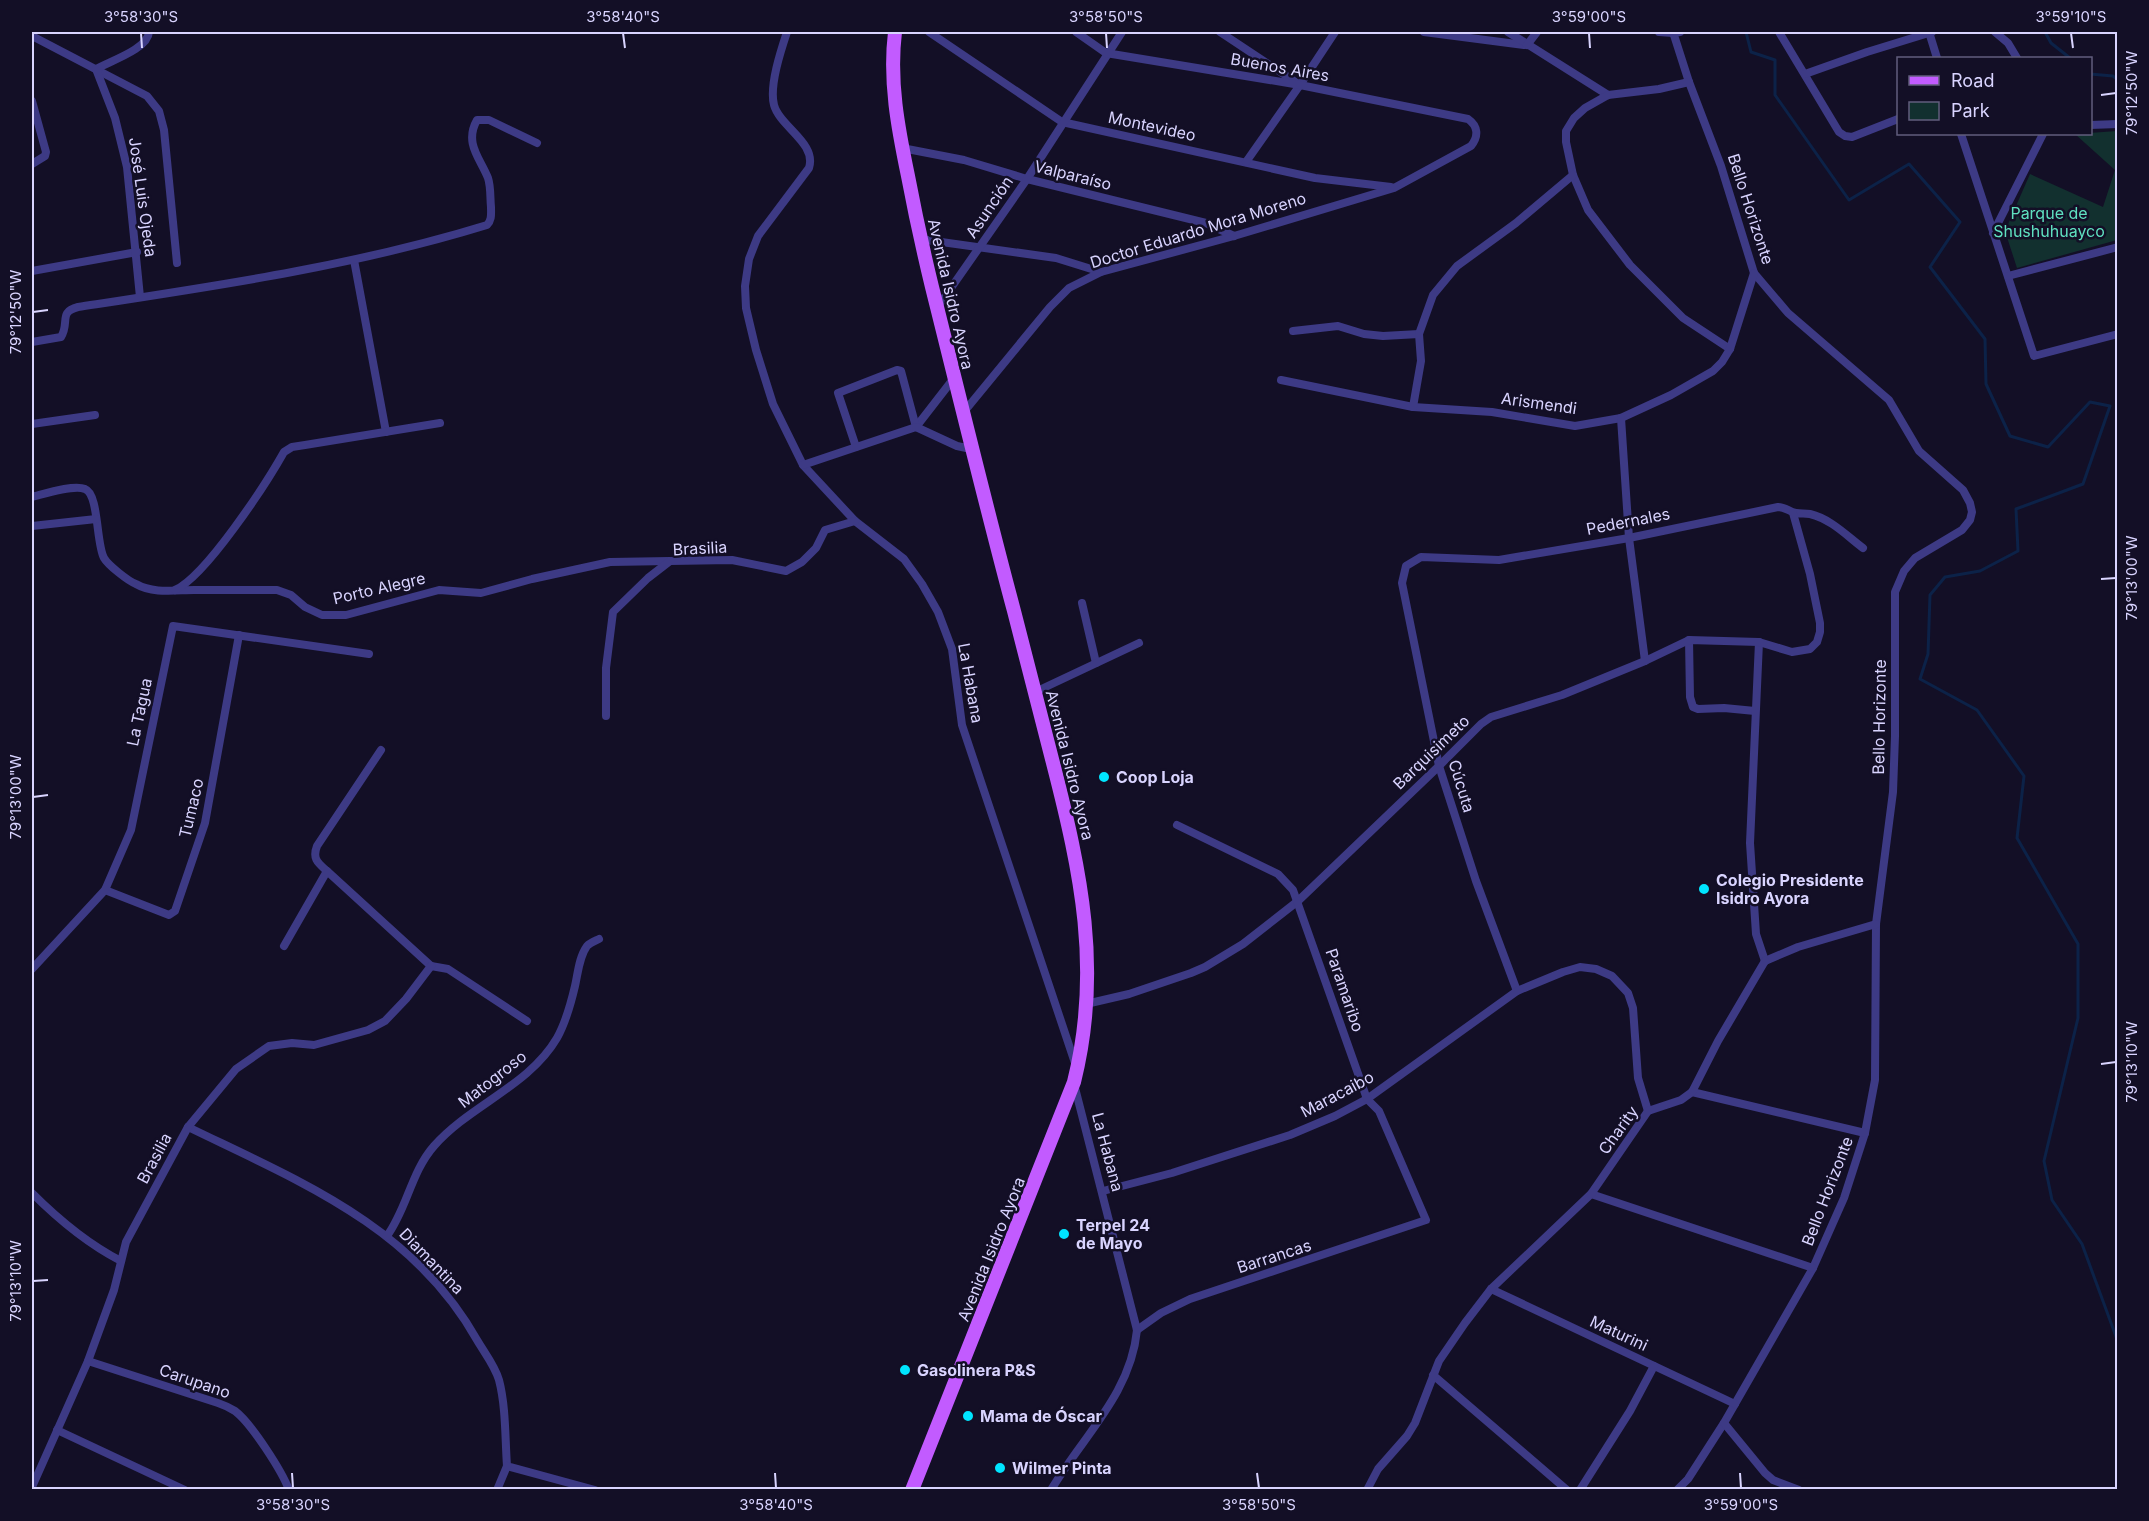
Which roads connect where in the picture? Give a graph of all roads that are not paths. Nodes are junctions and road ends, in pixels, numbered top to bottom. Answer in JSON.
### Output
{"nodes":[{"id":1,"x":148,"y":32,"type":"edge"},
{"id":2,"x":788,"y":32,"type":"edge"},
{"id":3,"x":895,"y":32,"type":"edge"},
{"id":4,"x":929,"y":32,"type":"edge"},
{"id":5,"x":1077,"y":32,"type":"edge"},
{"id":6,"x":1122,"y":32,"type":"edge"},
{"id":7,"x":1220,"y":32,"type":"edge"},
{"id":8,"x":1335,"y":32,"type":"edge"},
{"id":9,"x":1424,"y":32,"type":"edge"},
{"id":10,"x":1508,"y":32,"type":"edge"},
{"id":11,"x":1537,"y":32,"type":"edge"},
{"id":12,"x":1659,"y":32,"type":"edge"},
{"id":13,"x":1675,"y":32,"type":"edge"},
{"id":14,"x":1779,"y":32,"type":"edge"},
{"id":15,"x":1931,"y":32,"type":"edge"},
{"id":16,"x":1995,"y":32,"type":"edge"},
{"id":17,"x":32,"y":36,"type":"edge"},
{"id":18,"x":1527,"y":45,"type":"junction"},
{"id":19,"x":1106,"y":53,"type":"junction"},
{"id":20,"x":1937,"y":57,"type":"edge"},
{"id":21,"x":2016,"y":57,"type":"edge"},
{"id":22,"x":96,"y":69,"type":"junction"},
{"id":23,"x":1805,"y":74,"type":"junction"},
{"id":24,"x":1689,"y":82,"type":"junction"},
{"id":25,"x":1300,"y":85,"type":"junction"},
{"id":26,"x":1608,"y":96,"type":"junction"},
{"id":27,"x":32,"y":101,"type":"edge"},
{"id":28,"x":1897,"y":120,"type":"edge"},
{"id":29,"x":1062,"y":122,"type":"junction"},
{"id":30,"x":2118,"y":124,"type":"edge"},
{"id":31,"x":2092,"y":125,"type":"edge"},
{"id":32,"x":1477,"y":131,"type":"joint"},
{"id":33,"x":1961,"y":135,"type":"edge"},
{"id":34,"x":2042,"y":135,"type":"edge"},
{"id":35,"x":537,"y":143,"type":"dead end"},
{"id":36,"x":902,"y":147,"type":"junction"},
{"id":37,"x":1246,"y":162,"type":"junction"},
{"id":38,"x":32,"y":164,"type":"edge"},
{"id":39,"x":1573,"y":175,"type":"junction"},
{"id":40,"x":1027,"y":179,"type":"junction"},
{"id":41,"x":1394,"y":188,"type":"junction"},
{"id":42,"x":1993,"y":233,"type":"junction"},
{"id":43,"x":1234,"y":236,"type":"junction"},
{"id":44,"x":920,"y":239,"type":"junction"},
{"id":45,"x":2118,"y":247,"type":"edge"},
{"id":46,"x":980,"y":248,"type":"junction"},
{"id":47,"x":137,"y":252,"type":"junction"},
{"id":48,"x":354,"y":260,"type":"junction"},
{"id":49,"x":177,"y":263,"type":"dead end"},
{"id":50,"x":32,"y":271,"type":"edge"},
{"id":51,"x":1101,"y":272,"type":"junction"},
{"id":52,"x":1754,"y":273,"type":"junction"},
{"id":53,"x":2008,"y":276,"type":"junction"},
{"id":54,"x":140,"y":297,"type":"junction"},
{"id":55,"x":937,"y":308,"type":"junction"},
{"id":56,"x":1293,"y":331,"type":"dead end"},
{"id":57,"x":1419,"y":334,"type":"junction"},
{"id":58,"x":2118,"y":334,"type":"edge"},
{"id":59,"x":32,"y":342,"type":"edge"},
{"id":60,"x":1730,"y":349,"type":"junction"},
{"id":61,"x":954,"y":378,"type":"junction"},
{"id":62,"x":1281,"y":380,"type":"dead end"},
{"id":63,"x":1413,"y":407,"type":"junction"},
{"id":64,"x":963,"y":413,"type":"junction"},
{"id":65,"x":95,"y":415,"type":"dead end"},
{"id":66,"x":1621,"y":418,"type":"junction"},
{"id":67,"x":440,"y":423,"type":"dead end"},
{"id":68,"x":32,"y":424,"type":"edge"},
{"id":69,"x":916,"y":427,"type":"junction"},
{"id":70,"x":386,"y":432,"type":"junction"},
{"id":71,"x":856,"y":447,"type":"junction"},
{"id":72,"x":971,"y":449,"type":"junction"},
{"id":73,"x":802,"y":465,"type":"junction"},
{"id":74,"x":32,"y":497,"type":"edge"},
{"id":75,"x":1793,"y":513,"type":"junction"},
{"id":76,"x":96,"y":519,"type":"junction"},
{"id":77,"x":855,"y":521,"type":"junction"},
{"id":78,"x":32,"y":525,"type":"edge"},
{"id":79,"x":1629,"y":538,"type":"junction"},
{"id":80,"x":1863,"y":548,"type":"dead end"},
{"id":81,"x":670,"y":561,"type":"junction"},
{"id":82,"x":1402,"y":583,"type":"joint"},
{"id":83,"x":173,"y":590,"type":"junction"},
{"id":84,"x":1082,"y":603,"type":"dead end"},
{"id":85,"x":239,"y":635,"type":"junction"},
{"id":86,"x":1689,"y":640,"type":"junction"},
{"id":87,"x":1759,"y":642,"type":"junction"},
{"id":88,"x":1139,"y":643,"type":"dead end"},
{"id":89,"x":369,"y":654,"type":"dead end"},
{"id":90,"x":1646,"y":662,"type":"junction"},
{"id":91,"x":1096,"y":663,"type":"junction"},
{"id":92,"x":1035,"y":692,"type":"junction"},
{"id":93,"x":1755,"y":711,"type":"junction"},
{"id":94,"x":606,"y":716,"type":"dead end"},
{"id":95,"x":381,"y":750,"type":"dead end"},
{"id":96,"x":1439,"y":766,"type":"junction"},
{"id":97,"x":1176,"y":825,"type":"dead end"},
{"id":98,"x":327,"y":872,"type":"junction"},
{"id":99,"x":105,"y":890,"type":"junction"},
{"id":100,"x":1298,"y":901,"type":"junction"},
{"id":101,"x":1876,"y":924,"type":"junction"},
{"id":102,"x":599,"y":939,"type":"dead end"},
{"id":103,"x":284,"y":946,"type":"dead end"},
{"id":104,"x":1765,"y":961,"type":"junction"},
{"id":105,"x":431,"y":966,"type":"junction"},
{"id":106,"x":32,"y":969,"type":"edge"},
{"id":107,"x":1517,"y":991,"type":"junction"},
{"id":108,"x":1086,"y":1004,"type":"junction"},
{"id":109,"x":527,"y":1020,"type":"dead end"},
{"id":110,"x":1076,"y":1076,"type":"junction"},
{"id":111,"x":1692,"y":1092,"type":"junction"},
{"id":112,"x":1367,"y":1099,"type":"junction"},
{"id":113,"x":1648,"y":1111,"type":"junction"},
{"id":114,"x":188,"y":1127,"type":"junction"},
{"id":115,"x":1865,"y":1133,"type":"junction"},
{"id":116,"x":1103,"y":1191,"type":"junction"},
{"id":117,"x":32,"y":1193,"type":"edge"},
{"id":118,"x":1591,"y":1194,"type":"junction"},
{"id":119,"x":1425,"y":1220,"type":"joint"},
{"id":120,"x":387,"y":1236,"type":"junction"},
{"id":121,"x":121,"y":1261,"type":"junction"},
{"id":122,"x":1813,"y":1268,"type":"junction"},
{"id":123,"x":1491,"y":1289,"type":"junction"},
{"id":124,"x":1137,"y":1330,"type":"junction"},
{"id":125,"x":88,"y":1361,"type":"junction"},
{"id":126,"x":1654,"y":1366,"type":"junction"},
{"id":127,"x":1432,"y":1375,"type":"junction"},
{"id":128,"x":1735,"y":1404,"type":"junction"},
{"id":129,"x":1724,"y":1423,"type":"junction"},
{"id":130,"x":57,"y":1430,"type":"junction"},
{"id":131,"x":507,"y":1466,"type":"junction"},
{"id":132,"x":32,"y":1487,"type":"edge"},
{"id":133,"x":185,"y":1490,"type":"edge"},
{"id":134,"x":289,"y":1490,"type":"edge"},
{"id":135,"x":497,"y":1490,"type":"edge"},
{"id":136,"x":595,"y":1490,"type":"edge"},
{"id":137,"x":912,"y":1490,"type":"edge"},
{"id":138,"x":1051,"y":1490,"type":"edge"},
{"id":139,"x":1367,"y":1490,"type":"edge"},
{"id":140,"x":1567,"y":1490,"type":"edge"},
{"id":141,"x":1580,"y":1490,"type":"edge"},
{"id":142,"x":1677,"y":1490,"type":"edge"},
{"id":143,"x":1799,"y":1490,"type":"edge"}],
"edges":[{"from":1,"to":22,"type":"street"},
{"from":2,"to":73,"type":"street","name":"La Habana"},
{"from":3,"to":36,"type":"main road","name":"Avenida Isidro Ayora"},
{"from":4,"to":29,"type":"street","name":"Montevideo"},
{"from":5,"to":19,"type":"street","name":"Buenos Aires"},
{"from":6,"to":19,"type":"street","name":"Asunción"},
{"from":7,"to":25,"type":"street"},
{"from":8,"to":25,"type":"street"},
{"from":9,"to":18,"type":"street"},
{"from":10,"to":18,"type":"street"},
{"from":11,"to":18,"type":"street"},
{"from":12,"to":13,"type":"street"},
{"from":13,"to":24,"type":"street","name":"Bello Horizonte"},
{"from":14,"to":23,"type":"street"},
{"from":15,"to":20,"type":"street"},
{"from":15,"to":23,"type":"street"},
{"from":16,"to":21,"type":"street"},
{"from":17,"to":22,"type":"street"},
{"from":18,"to":26,"type":"street"},
{"from":19,"to":25,"type":"street","name":"Buenos Aires"},
{"from":19,"to":29,"type":"street","name":"Asunción"},
{"from":22,"to":47,"type":"street","name":"José Luis Ojeda"},
{"from":22,"to":49,"type":"street"},
{"from":23,"to":28,"type":"street"},
{"from":24,"to":26,"type":"street"},
{"from":24,"to":52,"type":"street","name":"Bello Horizonte"},
{"from":25,"to":32,"type":"street","name":"Buenos Aires"},
{"from":25,"to":37,"type":"street"},
{"from":26,"to":39,"type":"street"},
{"from":27,"to":38,"type":"street"},
{"from":29,"to":37,"type":"street","name":"Montevideo"},
{"from":29,"to":40,"type":"street","name":"Asunción"},
{"from":30,"to":31,"type":"street"},
{"from":32,"to":41,"type":"street","name":"Doctor Eduardo Mora Moreno"},
{"from":33,"to":42,"type":"street"},
{"from":34,"to":42,"type":"street"},
{"from":35,"to":48,"type":"street"},
{"from":36,"to":40,"type":"street","name":"Valparaíso"},
{"from":36,"to":44,"type":"main road","name":"Avenida Isidro Ayora"},
{"from":37,"to":41,"type":"street","name":"Montevideo"},
{"from":39,"to":57,"type":"street"},
{"from":39,"to":60,"type":"street"},
{"from":40,"to":43,"type":"street","name":"Valparaíso"},
{"from":40,"to":46,"type":"street","name":"Asunción"},
{"from":41,"to":43,"type":"street","name":"Doctor Eduardo Mora Moreno"},
{"from":42,"to":53,"type":"street"},
{"from":43,"to":51,"type":"street","name":"Doctor Eduardo Mora Moreno"},
{"from":44,"to":46,"type":"street"},
{"from":44,"to":55,"type":"main road","name":"Avenida Isidro Ayora"},
{"from":45,"to":53,"type":"street"},
{"from":46,"to":51,"type":"street"},
{"from":46,"to":55,"type":"street","name":"Asunción"},
{"from":47,"to":50,"type":"street"},
{"from":47,"to":54,"type":"street","name":"José Luis Ojeda"},
{"from":48,"to":54,"type":"street"},
{"from":48,"to":70,"type":"street"},
{"from":51,"to":64,"type":"street","name":"Doctor Eduardo Mora Moreno"},
{"from":52,"to":60,"type":"street","name":"Arismendi"},
{"from":52,"to":101,"type":"street","name":"Bello Horizonte"},
{"from":53,"to":58,"type":"street"},
{"from":54,"to":59,"type":"street"},
{"from":55,"to":61,"type":"main road","name":"Avenida Isidro Ayora"},
{"from":56,"to":57,"type":"street"},
{"from":57,"to":63,"type":"street"},
{"from":60,"to":66,"type":"street","name":"Arismendi"},
{"from":61,"to":64,"type":"main road","name":"Avenida Isidro Ayora"},
{"from":61,"to":69,"type":"street"},
{"from":62,"to":63,"type":"street","name":"Arismendi"},
{"from":63,"to":66,"type":"street","name":"Arismendi"},
{"from":64,"to":72,"type":"main road","name":"Avenida Isidro Ayora"},
{"from":65,"to":68,"type":"street"},
{"from":66,"to":79,"type":"street"},
{"from":67,"to":70,"type":"street"},
{"from":69,"to":71,"type":"street"},
{"from":69,"to":71,"type":"street"},
{"from":69,"to":72,"type":"street"},
{"from":70,"to":83,"type":"street"},
{"from":71,"to":73,"type":"street"},
{"from":72,"to":92,"type":"main road","name":"Avenida Isidro Ayora"},
{"from":73,"to":77,"type":"street","name":"La Habana"},
{"from":74,"to":76,"type":"street","name":"Porto Alegre"},
{"from":75,"to":79,"type":"street","name":"Pedernales"},
{"from":75,"to":80,"type":"street","name":"Pedernales"},
{"from":75,"to":87,"type":"street","name":"Barquisimeto"},
{"from":76,"to":78,"type":"street"},
{"from":76,"to":83,"type":"street","name":"Porto Alegre"},
{"from":77,"to":81,"type":"street","name":"Brasilia"},
{"from":77,"to":110,"type":"street","name":"La Habana"},
{"from":79,"to":82,"type":"street","name":"Pedernales"},
{"from":79,"to":90,"type":"street"},
{"from":81,"to":83,"type":"street","name":"Porto Alegre"},
{"from":81,"to":94,"type":"street","name":"Brasilia"},
{"from":82,"to":96,"type":"street","name":"Cúcuta"},
{"from":84,"to":91,"type":"street"},
{"from":85,"to":89,"type":"street","name":"La Tagua"},
{"from":85,"to":99,"type":"street","name":"La Tagua"},
{"from":85,"to":99,"type":"street","name":"Tumaco"},
{"from":86,"to":87,"type":"street","name":"Barquisimeto"},
{"from":86,"to":90,"type":"street","name":"Barquisimeto"},
{"from":86,"to":93,"type":"street"},
{"from":87,"to":93,"type":"street"},
{"from":88,"to":91,"type":"street"},
{"from":90,"to":96,"type":"street","name":"Barquisimeto"},
{"from":91,"to":92,"type":"street"},
{"from":92,"to":108,"type":"main road","name":"Avenida Isidro Ayora"},
{"from":93,"to":104,"type":"street"},
{"from":95,"to":98,"type":"street"},
{"from":96,"to":100,"type":"street","name":"Barquisimeto"},
{"from":96,"to":107,"type":"street","name":"Cúcuta"},
{"from":97,"to":100,"type":"street","name":"Paramaribo"},
{"from":98,"to":103,"type":"street"},
{"from":98,"to":105,"type":"street"},
{"from":99,"to":106,"type":"street","name":"La Tagua"},
{"from":100,"to":108,"type":"street","name":"Barquisimeto"},
{"from":100,"to":112,"type":"street","name":"Paramaribo"},
{"from":101,"to":104,"type":"street"},
{"from":101,"to":115,"type":"street","name":"Bello Horizonte"},
{"from":102,"to":120,"type":"street","name":"Matogroso"},
{"from":104,"to":111,"type":"street"},
{"from":105,"to":109,"type":"street"},
{"from":105,"to":114,"type":"street","name":"Brasilia"},
{"from":107,"to":112,"type":"street","name":"Maracaibo"},
{"from":107,"to":113,"type":"street","name":"Maracaibo"},
{"from":108,"to":110,"type":"main road","name":"Avenida Isidro Ayora"},
{"from":110,"to":116,"type":"street","name":"La Habana"},
{"from":110,"to":137,"type":"main road","name":"Avenida Isidro Ayora"},
{"from":111,"to":113,"type":"street","name":"Charity"},
{"from":111,"to":115,"type":"street"},
{"from":112,"to":116,"type":"street","name":"Maracaibo"},
{"from":112,"to":119,"type":"street","name":"Paramaribo"},
{"from":113,"to":118,"type":"street","name":"Charity"},
{"from":114,"to":120,"type":"street","name":"Diamantina"},
{"from":114,"to":121,"type":"street","name":"Brasilia"},
{"from":115,"to":122,"type":"street","name":"Bello Horizonte"},
{"from":116,"to":124,"type":"street","name":"La Habana"},
{"from":117,"to":121,"type":"street"},
{"from":118,"to":122,"type":"street"},
{"from":118,"to":123,"type":"street","name":"Charity"},
{"from":119,"to":124,"type":"street","name":"Barrancas"},
{"from":120,"to":131,"type":"street","name":"Diamantina"},
{"from":121,"to":125,"type":"street","name":"Brasilia"},
{"from":122,"to":128,"type":"street","name":"Bello Horizonte"},
{"from":123,"to":126,"type":"street","name":"Maturini"},
{"from":123,"to":127,"type":"street","name":"Charity"},
{"from":124,"to":138,"type":"street","name":"La Habana"},
{"from":125,"to":130,"type":"street","name":"Brasilia"},
{"from":125,"to":134,"type":"street","name":"Carupano"},
{"from":126,"to":128,"type":"street","name":"Maturini"},
{"from":126,"to":141,"type":"street"},
{"from":127,"to":139,"type":"street","name":"Charity"},
{"from":127,"to":140,"type":"street"},
{"from":128,"to":129,"type":"street","name":"Bello Horizonte"},
{"from":129,"to":142,"type":"street","name":"Bello Horizonte"},
{"from":129,"to":143,"type":"street"},
{"from":130,"to":132,"type":"street","name":"Brasilia"},
{"from":130,"to":133,"type":"street"},
{"from":131,"to":135,"type":"street"},
{"from":131,"to":136,"type":"street"}]}
